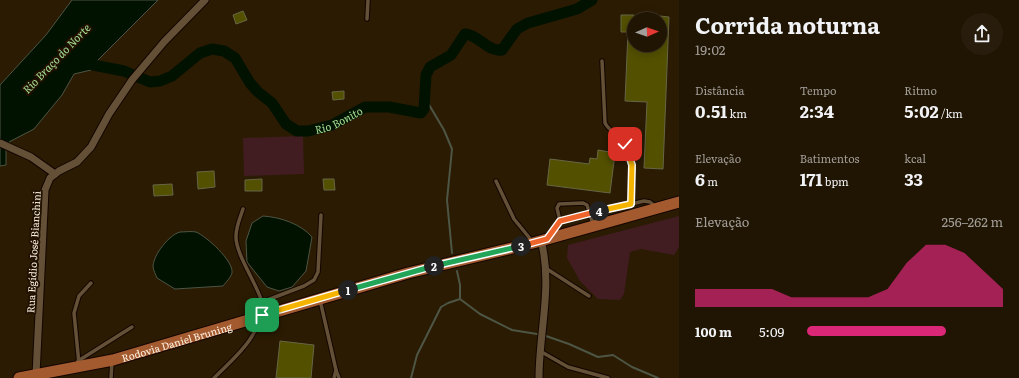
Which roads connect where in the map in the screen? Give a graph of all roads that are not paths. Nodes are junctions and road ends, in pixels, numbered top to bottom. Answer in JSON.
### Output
{"nodes":[{"id":1,"x":205,"y":0,"type":"edge"},
{"id":2,"x":368,"y":0,"type":"edge"},
{"id":3,"x":367,"y":19,"type":"dead end"},
{"id":4,"x":602,"y":61,"type":"dead end"},
{"id":5,"x":0,"y":143,"type":"edge"},
{"id":6,"x":55,"y":174,"type":"junction"},
{"id":7,"x":496,"y":181,"type":"dead end"},
{"id":8,"x":679,"y":202,"type":"edge"},
{"id":9,"x":631,"y":204,"type":"junction"},
{"id":10,"x":657,"y":208,"type":"junction"},
{"id":11,"x":243,"y":210,"type":"dead end"},
{"id":12,"x":590,"y":213,"type":"junction"},
{"id":13,"x":321,"y":215,"type":"dead end"},
{"id":14,"x":560,"y":221,"type":"junction"},
{"id":15,"x":593,"y":226,"type":"junction"},
{"id":16,"x":540,"y":241,"type":"junction"},
{"id":17,"x":547,"y":269,"type":"junction"},
{"id":18,"x":91,"y":284,"type":"dead end"},
{"id":19,"x":589,"y":296,"type":"dead end"},
{"id":20,"x":320,"y":298,"type":"junction"},
{"id":21,"x":262,"y":302,"type":"junction"},
{"id":22,"x":262,"y":315,"type":"junction"},
{"id":23,"x":132,"y":327,"type":"dead end"},
{"id":24,"x":539,"y":351,"type":"junction"},
{"id":25,"x":113,"y":360,"type":"junction"},
{"id":26,"x":79,"y":364,"type":"junction"},
{"id":27,"x":336,"y":370,"type":"junction"},
{"id":28,"x":36,"y":375,"type":"junction"},
{"id":29,"x":19,"y":378,"type":"edge"},
{"id":30,"x":111,"y":378,"type":"edge"},
{"id":31,"x":214,"y":378,"type":"edge"},
{"id":32,"x":334,"y":378,"type":"edge"},
{"id":33,"x":339,"y":378,"type":"edge"},
{"id":34,"x":539,"y":378,"type":"edge"},
{"id":35,"x":608,"y":378,"type":"edge"}],
"edges":[{"from":1,"to":6,"type":"street"},
{"from":2,"to":3,"type":"lane"},
{"from":4,"to":9,"type":"lane"},
{"from":5,"to":6,"type":"street"},
{"from":6,"to":28,"type":"street","name":"Rua Egídio José Bianchini"},
{"from":7,"to":16,"type":"lane"},
{"from":8,"to":10,"type":"main road","name":"Rodovia Daniel Bruning"},
{"from":9,"to":10,"type":"lane"},
{"from":9,"to":12,"type":"lane"},
{"from":10,"to":15,"type":"main road","name":"Rodovia Daniel Bruning"},
{"from":11,"to":21,"type":"lane"},
{"from":12,"to":14,"type":"lane"},
{"from":12,"to":14,"type":"lane"},
{"from":12,"to":15,"type":"lane"},
{"from":13,"to":21,"type":"lane"},
{"from":14,"to":16,"type":"lane"},
{"from":15,"to":16,"type":"main road","name":"Rodovia Daniel Bruning"},
{"from":16,"to":17,"type":"street"},
{"from":16,"to":20,"type":"main road","name":"Rodovia Daniel Bruning"},
{"from":17,"to":19,"type":"lane"},
{"from":17,"to":24,"type":"street"},
{"from":18,"to":26,"type":"lane"},
{"from":20,"to":22,"type":"main road","name":"Rodovia Daniel Bruning"},
{"from":20,"to":27,"type":"lane"},
{"from":21,"to":22,"type":"lane"},
{"from":22,"to":25,"type":"main road","name":"Rodovia Daniel Bruning"},
{"from":22,"to":31,"type":"lane"},
{"from":23,"to":26,"type":"lane"},
{"from":24,"to":34,"type":"street"},
{"from":24,"to":35,"type":"lane"},
{"from":25,"to":26,"type":"main road","name":"Rodovia Daniel Bruning"},
{"from":25,"to":30,"type":"lane"},
{"from":26,"to":28,"type":"main road","name":"Rodovia Daniel Bruning"},
{"from":27,"to":32,"type":"lane"},
{"from":27,"to":33,"type":"lane"},
{"from":28,"to":29,"type":"main road","name":"Rodovia Daniel Bruning"}]}
